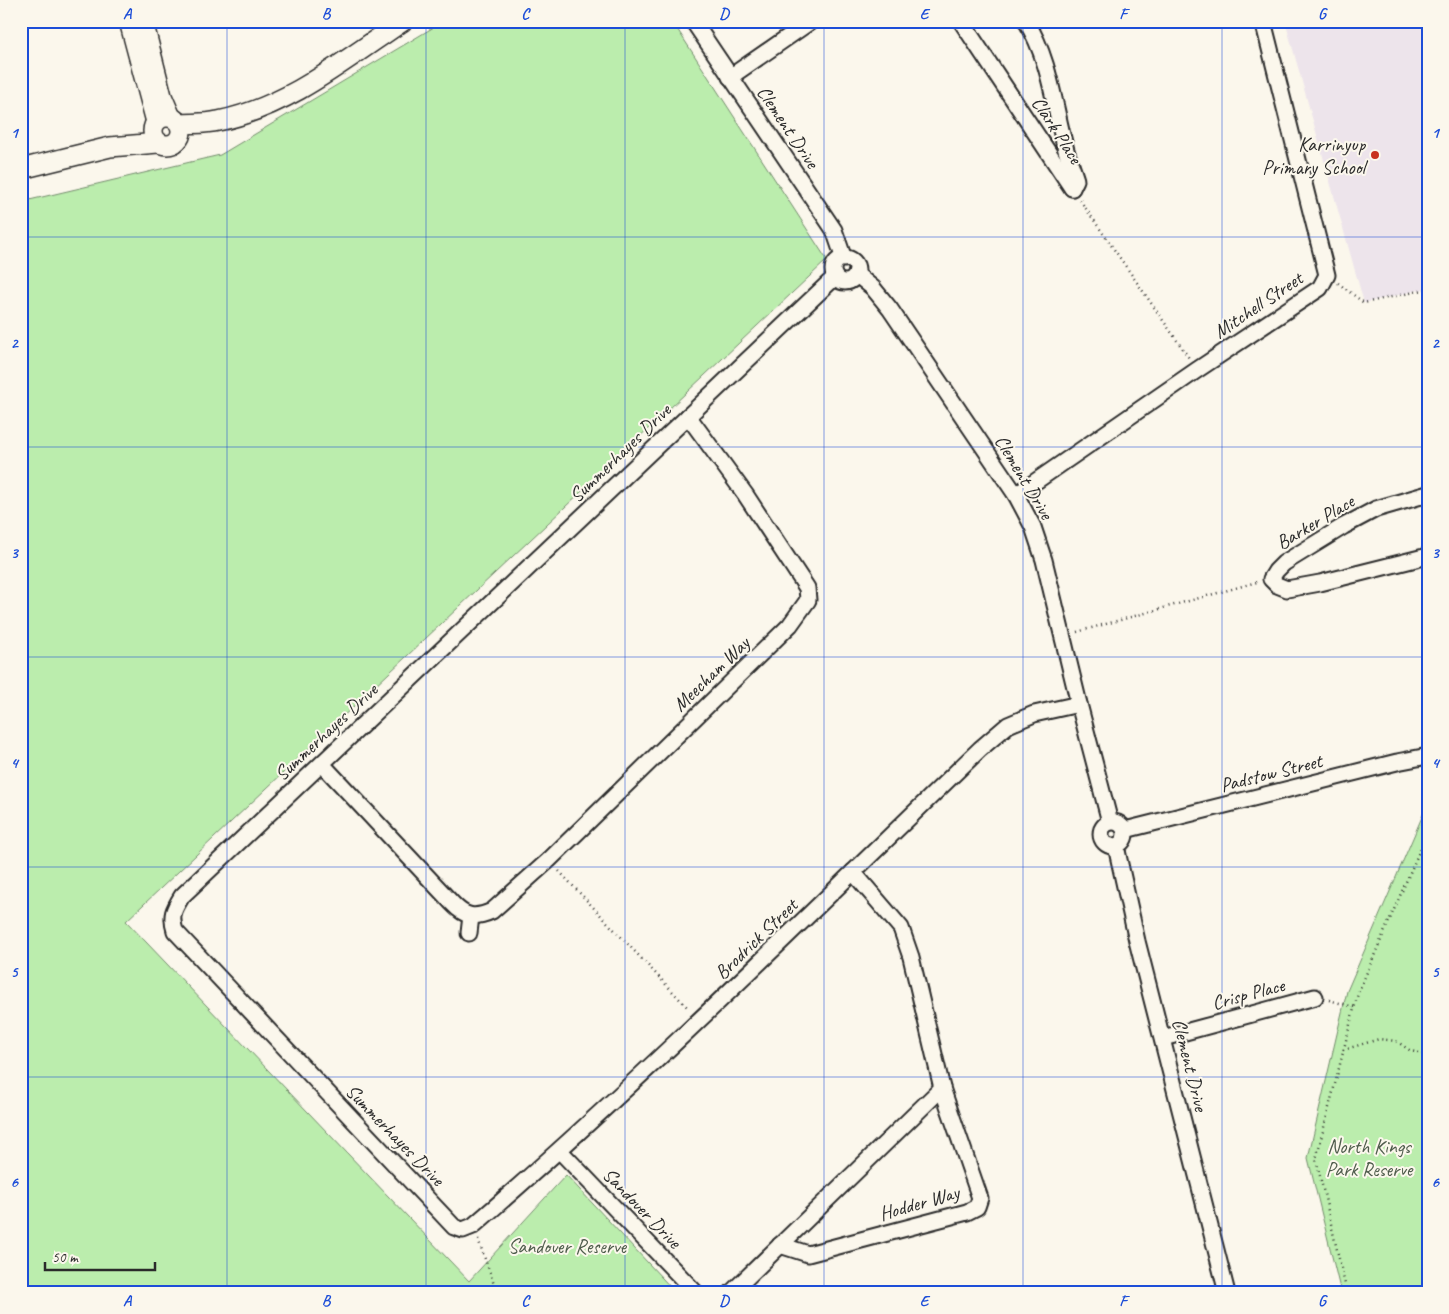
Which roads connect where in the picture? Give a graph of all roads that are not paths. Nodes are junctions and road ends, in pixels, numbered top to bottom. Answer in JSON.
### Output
{"nodes":[{"id":1,"x":128,"y":21,"type":"edge"},
{"id":2,"x":142,"y":21,"type":"edge"},
{"id":3,"x":403,"y":21,"type":"edge"},
{"id":4,"x":693,"y":21,"type":"edge"},
{"id":5,"x":810,"y":21,"type":"edge"},
{"id":6,"x":961,"y":21,"type":"edge"},
{"id":7,"x":1026,"y":21,"type":"edge"},
{"id":8,"x":1263,"y":21,"type":"edge"},
{"id":9,"x":730,"y":77,"type":"junction"},
{"id":10,"x":166,"y":129,"type":"junction"},
{"id":11,"x":21,"y":168,"type":"edge"},
{"id":12,"x":844,"y":259,"type":"junction"},
{"id":13,"x":856,"y":274,"type":"junction"},
{"id":14,"x":835,"y":277,"type":"junction"},
{"id":15,"x":688,"y":416,"type":"junction"},
{"id":16,"x":1428,"y":494,"type":"edge"},
{"id":17,"x":1016,"y":495,"type":"junction"},
{"id":18,"x":1428,"y":556,"type":"edge"},
{"id":19,"x":1079,"y":704,"type":"junction"},
{"id":20,"x":1428,"y":756,"type":"edge"},
{"id":21,"x":322,"y":764,"type":"junction"},
{"id":22,"x":1110,"y":822,"type":"junction"},
{"id":23,"x":1124,"y":830,"type":"junction"},
{"id":24,"x":1116,"y":846,"type":"junction"},
{"id":25,"x":852,"y":872,"type":"junction"},
{"id":26,"x":471,"y":916,"type":"junction"},
{"id":27,"x":469,"y":933,"type":"dead end"},
{"id":28,"x":1315,"y":997,"type":"road end"},
{"id":29,"x":1163,"y":1038,"type":"junction"},
{"id":30,"x":942,"y":1088,"type":"junction"},
{"id":31,"x":560,"y":1151,"type":"junction"},
{"id":32,"x":473,"y":1226,"type":"joint"},
{"id":33,"x":780,"y":1245,"type":"junction"},
{"id":34,"x":696,"y":1293,"type":"edge"},
{"id":35,"x":731,"y":1293,"type":"edge"},
{"id":36,"x":1227,"y":1293,"type":"edge"}],
"edges":[{"from":1,"to":10,"type":"street"},
{"from":2,"to":10,"type":"street"},
{"from":3,"to":10,"type":"street"},
{"from":4,"to":9,"type":"street","name":"Clement Drive"},
{"from":5,"to":9,"type":"street"},
{"from":6,"to":7,"type":"street","name":"Clark Place"},
{"from":8,"to":17,"type":"street","name":"Mitchell Street"},
{"from":9,"to":12,"type":"street","name":"Clement Drive"},
{"from":10,"to":11,"type":"street"},
{"from":12,"to":13,"type":"street"},
{"from":12,"to":14,"type":"street"},
{"from":13,"to":14,"type":"street"},
{"from":13,"to":17,"type":"street","name":"Clement Drive"},
{"from":14,"to":15,"type":"street","name":"Summerhayes Drive"},
{"from":15,"to":21,"type":"street","name":"Summerhayes Drive"},
{"from":15,"to":26,"type":"street","name":"Meecham Way"},
{"from":16,"to":18,"type":"street","name":"Barker Place"},
{"from":17,"to":19,"type":"street","name":"Clement Drive"},
{"from":19,"to":22,"type":"street","name":"Clement Drive"},
{"from":19,"to":25,"type":"street","name":"Brodrick Street"},
{"from":20,"to":23,"type":"street","name":"Padstow Street"},
{"from":21,"to":26,"type":"street"},
{"from":21,"to":32,"type":"street","name":"Summerhayes Drive"},
{"from":22,"to":23,"type":"street"},
{"from":22,"to":24,"type":"street"},
{"from":23,"to":24,"type":"street"},
{"from":24,"to":29,"type":"street","name":"Clement Drive"},
{"from":25,"to":30,"type":"street","name":"Hodder Way"},
{"from":25,"to":31,"type":"street","name":"Brodrick Street"},
{"from":26,"to":27,"type":"street"},
{"from":28,"to":29,"type":"street","name":"Crisp Place"},
{"from":29,"to":36,"type":"street","name":"Clement Drive"},
{"from":30,"to":33,"type":"street"},
{"from":30,"to":33,"type":"street","name":"Hodder Way"},
{"from":31,"to":32,"type":"street","name":"Brodrick Street"},
{"from":31,"to":34,"type":"street","name":"Sandover Drive"},
{"from":33,"to":35,"type":"street"}]}
